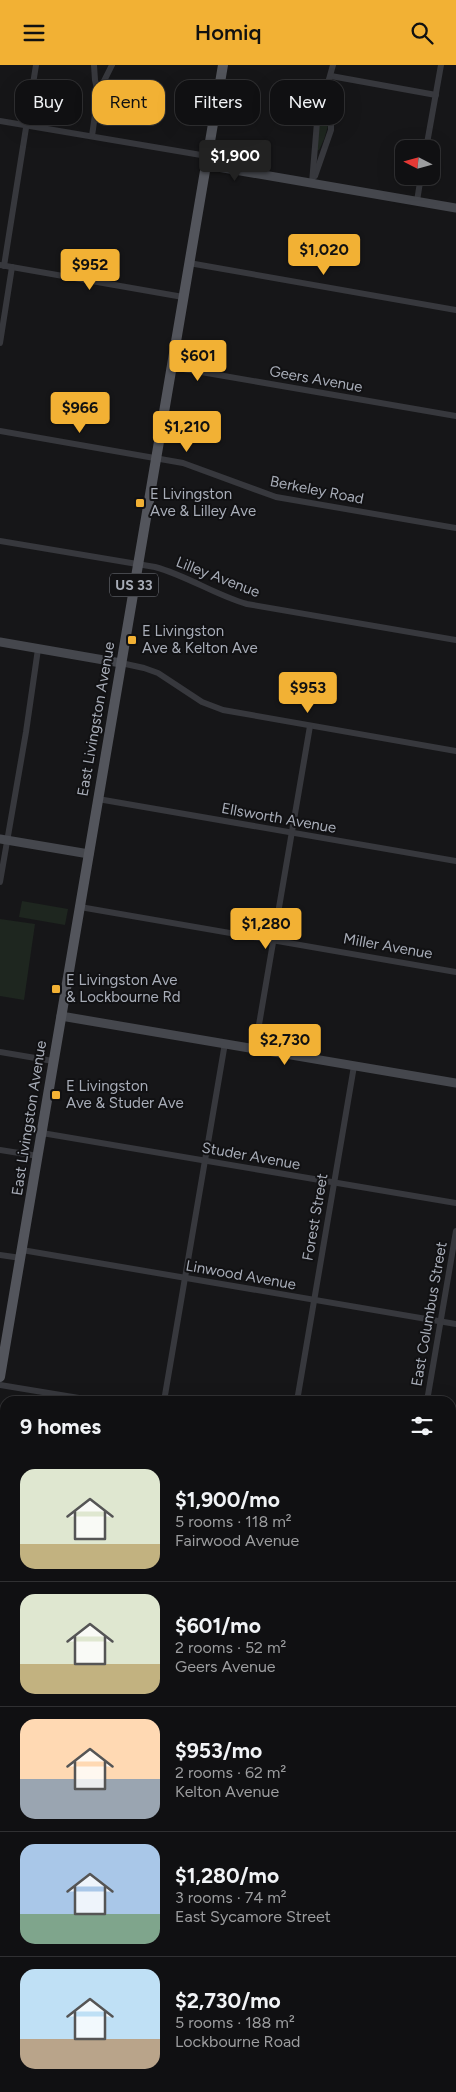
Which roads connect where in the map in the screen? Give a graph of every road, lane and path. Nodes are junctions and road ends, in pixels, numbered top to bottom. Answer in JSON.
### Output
{"nodes":[{"id":1,"x":36,"y":65,"type":"edge"},
{"id":2,"x":94,"y":65,"type":"edge"},
{"id":3,"x":112,"y":65,"type":"edge"},
{"id":4,"x":223,"y":65,"type":"edge"},
{"id":5,"x":333,"y":65,"type":"edge"},
{"id":6,"x":441,"y":65,"type":"edge"},
{"id":7,"x":331,"y":76,"type":"junction"},
{"id":8,"x":34,"y":80,"type":"edge"},
{"id":9,"x":95,"y":80,"type":"edge"},
{"id":10,"x":104,"y":80,"type":"edge"},
{"id":11,"x":436,"y":95,"type":"junction"},
{"id":12,"x":0,"y":121,"type":"edge"},
{"id":13,"x":15,"y":123,"type":"edge"},
{"id":14,"x":26,"y":125,"type":"joint"},
{"id":15,"x":94,"y":125,"type":"edge"},
{"id":16,"x":92,"y":136,"type":"junction"},
{"id":17,"x":428,"y":140,"type":"edge"},
{"id":18,"x":207,"y":161,"type":"junction"},
{"id":19,"x":312,"y":183,"type":"junction"},
{"id":20,"x":420,"y":185,"type":"edge"},
{"id":21,"x":417,"y":201,"type":"junction"},
{"id":22,"x":456,"y":208,"type":"edge"},
{"id":23,"x":189,"y":263,"type":"junction"},
{"id":24,"x":5,"y":266,"type":"edge"},
{"id":25,"x":183,"y":297,"type":"junction"},
{"id":26,"x":456,"y":310,"type":"edge"},
{"id":27,"x":0,"y":343,"type":"edge"},
{"id":28,"x":172,"y":367,"type":"junction"},
{"id":29,"x":456,"y":416,"type":"edge"},
{"id":30,"x":0,"y":431,"type":"edge"},
{"id":31,"x":156,"y":458,"type":"junction"},
{"id":32,"x":456,"y":528,"type":"edge"},
{"id":33,"x":0,"y":541,"type":"edge"},
{"id":34,"x":138,"y":565,"type":"junction"},
{"id":35,"x":456,"y":640,"type":"edge"},
{"id":36,"x":0,"y":642,"type":"edge"},
{"id":37,"x":38,"y":649,"type":"junction"},
{"id":38,"x":121,"y":663,"type":"junction"},
{"id":39,"x":310,"y":725,"type":"junction"},
{"id":40,"x":456,"y":751,"type":"edge"},
{"id":41,"x":98,"y":799,"type":"junction"},
{"id":42,"x":291,"y":833,"type":"junction"},
{"id":43,"x":4,"y":840,"type":"edge"},
{"id":44,"x":89,"y":854,"type":"junction"},
{"id":45,"x":456,"y":861,"type":"edge"},
{"id":46,"x":0,"y":881,"type":"edge"},
{"id":47,"x":80,"y":907,"type":"junction"},
{"id":48,"x":273,"y":940,"type":"junction"},
{"id":49,"x":456,"y":972,"type":"edge"},
{"id":50,"x":61,"y":1016,"type":"junction"},
{"id":51,"x":225,"y":1043,"type":"junction"},
{"id":52,"x":256,"y":1049,"type":"junction"},
{"id":53,"x":0,"y":1052,"type":"edge"},
{"id":54,"x":53,"y":1061,"type":"junction"},
{"id":55,"x":354,"y":1066,"type":"junction"},
{"id":56,"x":456,"y":1083,"type":"edge"},
{"id":57,"x":42,"y":1133,"type":"junction"},
{"id":58,"x":0,"y":1150,"type":"edge"},
{"id":59,"x":38,"y":1156,"type":"junction"},
{"id":60,"x":205,"y":1161,"type":"junction"},
{"id":61,"x":334,"y":1183,"type":"junction"},
{"id":62,"x":456,"y":1203,"type":"edge"},
{"id":63,"x":456,"y":1231,"type":"edge"},
{"id":64,"x":21,"y":1254,"type":"junction"},
{"id":65,"x":0,"y":1255,"type":"edge"},
{"id":66,"x":185,"y":1278,"type":"junction"},
{"id":67,"x":314,"y":1300,"type":"junction"},
{"id":68,"x":441,"y":1321,"type":"junction"},
{"id":69,"x":456,"y":1324,"type":"edge"},
{"id":70,"x":0,"y":1377,"type":"edge"},
{"id":71,"x":0,"y":1385,"type":"edge"},
{"id":72,"x":67,"y":1396,"type":"edge"},
{"id":73,"x":165,"y":1396,"type":"edge"},
{"id":74,"x":298,"y":1396,"type":"edge"},
{"id":75,"x":428,"y":1396,"type":"edge"}],
"edges":[{"from":1,"to":8,"type":"street"},
{"from":2,"to":9,"type":"street"},
{"from":3,"to":10,"type":"street"},
{"from":4,"to":18,"type":"main road","name":"East Livingston Avenue","number":"US 33"},
{"from":5,"to":7,"type":"street"},
{"from":6,"to":11,"type":"street"},
{"from":7,"to":11,"type":"street"},
{"from":7,"to":19,"type":"street"},
{"from":7,"to":19,"type":"street"},
{"from":11,"to":17,"type":"street"},
{"from":12,"to":13,"type":"street"},
{"from":14,"to":16,"type":"street"},
{"from":14,"to":24,"type":"street"},
{"from":15,"to":16,"type":"street"},
{"from":16,"to":18,"type":"street"},
{"from":18,"to":19,"type":"main road"},
{"from":18,"to":23,"type":"main road","name":"East Livingston Avenue","number":"US 33"},
{"from":19,"to":21,"type":"main road"},
{"from":20,"to":21,"type":"street"},
{"from":21,"to":22,"type":"main road"},
{"from":23,"to":25,"type":"main road","name":"East Livingston Avenue","number":"US 33"},
{"from":23,"to":26,"type":"street"},
{"from":24,"to":25,"type":"street"},
{"from":24,"to":27,"type":"street"},
{"from":25,"to":28,"type":"main road","name":"East Livingston Avenue","number":"US 33"},
{"from":28,"to":29,"type":"street","name":"Geers Avenue"},
{"from":28,"to":31,"type":"main road","name":"East Livingston Avenue","number":"US 33"},
{"from":30,"to":31,"type":"street","name":"Berkeley Road"},
{"from":31,"to":32,"type":"street","name":"Berkeley Road"},
{"from":31,"to":34,"type":"main road","name":"East Livingston Avenue","number":"US 33"},
{"from":33,"to":34,"type":"street","name":"Lilley Avenue"},
{"from":34,"to":35,"type":"street","name":"Lilley Avenue"},
{"from":34,"to":38,"type":"main road","name":"East Livingston Avenue","number":"US 33"},
{"from":36,"to":37,"type":"main road"},
{"from":37,"to":38,"type":"main road"},
{"from":37,"to":43,"type":"street"},
{"from":38,"to":39,"type":"street"},
{"from":38,"to":41,"type":"main road","name":"East Livingston Avenue","number":"US 33"},
{"from":39,"to":40,"type":"street"},
{"from":39,"to":42,"type":"street"},
{"from":41,"to":42,"type":"street","name":"Ellsworth Avenue"},
{"from":41,"to":44,"type":"main road","name":"East Livingston Avenue","number":"US 33"},
{"from":42,"to":45,"type":"street","name":"Ellsworth Avenue"},
{"from":42,"to":48,"type":"street"},
{"from":43,"to":44,"type":"main road"},
{"from":43,"to":46,"type":"street"},
{"from":44,"to":47,"type":"main road","name":"East Livingston Avenue","number":"US 33"},
{"from":47,"to":48,"type":"street","name":"Miller Avenue"},
{"from":47,"to":50,"type":"main road","name":"East Livingston Avenue","number":"US 33"},
{"from":48,"to":49,"type":"street","name":"Miller Avenue"},
{"from":48,"to":52,"type":"street"},
{"from":50,"to":51,"type":"main road"},
{"from":50,"to":54,"type":"main road","name":"East Livingston Avenue","number":"US 33"},
{"from":51,"to":52,"type":"main road"},
{"from":51,"to":60,"type":"street"},
{"from":52,"to":55,"type":"main road"},
{"from":53,"to":54,"type":"street"},
{"from":54,"to":57,"type":"main road","name":"East Livingston Avenue","number":"US 33"},
{"from":55,"to":56,"type":"main road"},
{"from":55,"to":61,"type":"street","name":"Forest Street"},
{"from":57,"to":59,"type":"main road","name":"East Livingston Avenue","number":"US 33"},
{"from":57,"to":60,"type":"street","name":"Studer Avenue"},
{"from":58,"to":59,"type":"street"},
{"from":59,"to":64,"type":"main road","name":"East Livingston Avenue","number":"US 33"},
{"from":60,"to":61,"type":"street","name":"Studer Avenue"},
{"from":60,"to":66,"type":"street"},
{"from":61,"to":62,"type":"street","name":"Studer Avenue"},
{"from":61,"to":67,"type":"street","name":"Forest Street"},
{"from":63,"to":68,"type":"street","name":"East Columbus Street"},
{"from":64,"to":65,"type":"street","name":"Linwood Avenue"},
{"from":64,"to":66,"type":"street","name":"Linwood Avenue"},
{"from":64,"to":70,"type":"main road","name":"East Livingston Avenue","number":"US 33"},
{"from":66,"to":67,"type":"street","name":"Linwood Avenue"},
{"from":66,"to":73,"type":"street"},
{"from":67,"to":68,"type":"street","name":"Linwood Avenue"},
{"from":67,"to":74,"type":"street","name":"Forest Street"},
{"from":68,"to":69,"type":"street","name":"Linwood Avenue"},
{"from":68,"to":75,"type":"street","name":"East Columbus Street"},
{"from":71,"to":72,"type":"street"}]}
